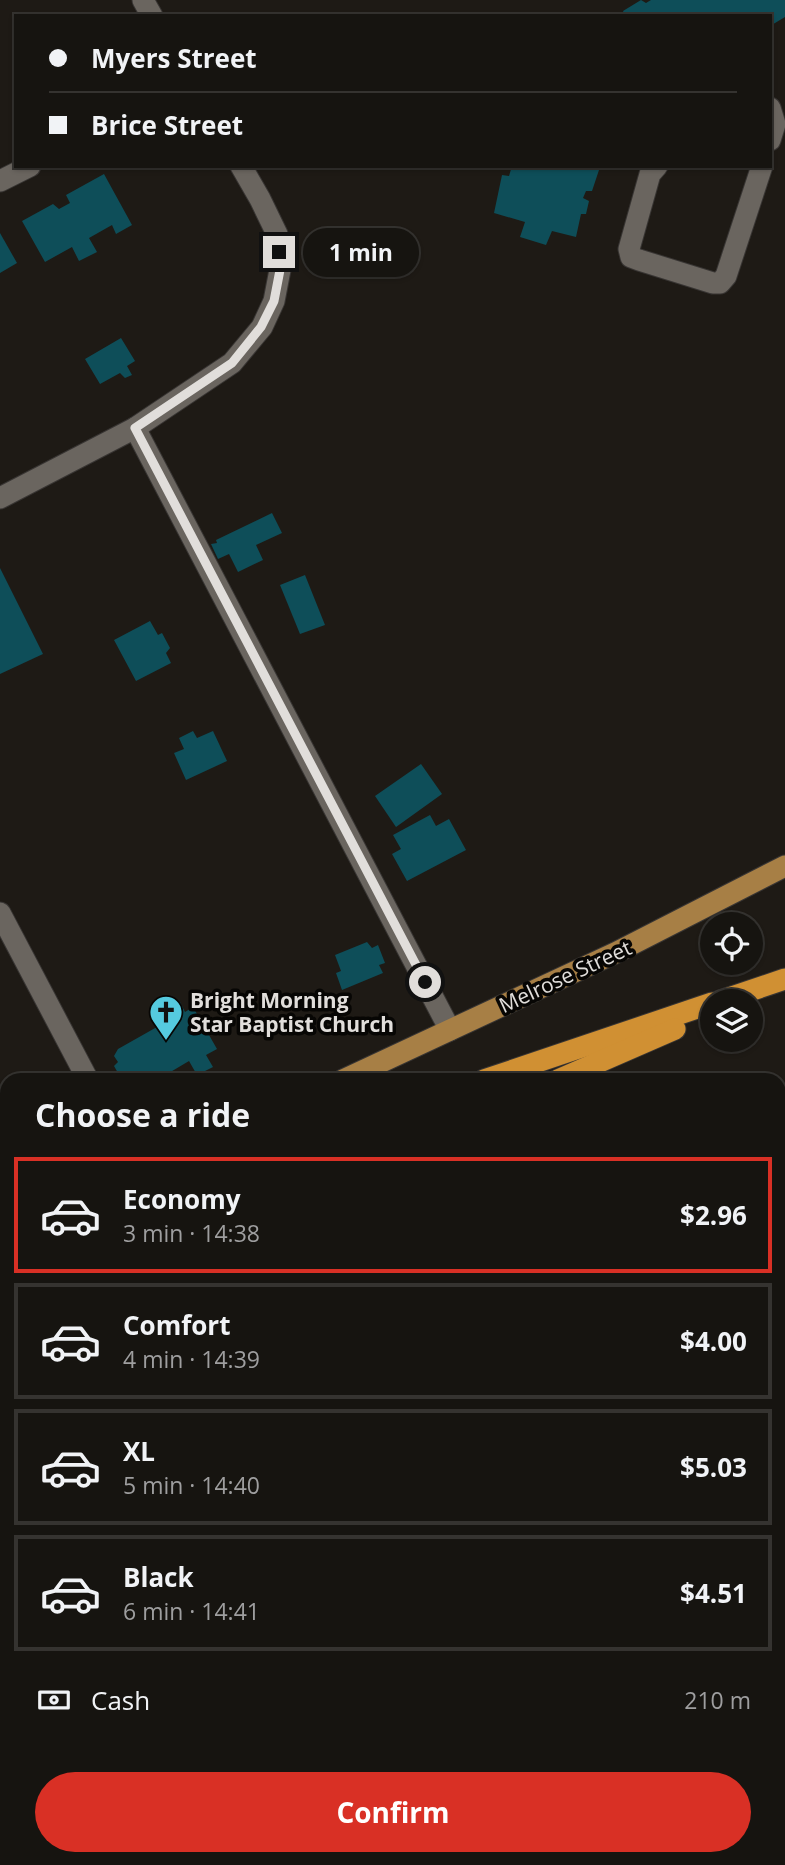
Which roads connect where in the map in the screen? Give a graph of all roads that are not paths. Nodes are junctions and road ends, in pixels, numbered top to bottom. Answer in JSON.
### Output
{"nodes":[{"id":1,"x":772,"y":114,"type":"edge"},
{"id":2,"x":772,"y":134,"type":"edge"},
{"id":3,"x":26,"y":168,"type":"edge"},
{"id":4,"x":242,"y":168,"type":"edge"},
{"id":5,"x":655,"y":168,"type":"edge"},
{"id":6,"x":761,"y":168,"type":"edge"},
{"id":7,"x":0,"y":181,"type":"edge"},
{"id":8,"x":135,"y":428,"type":"junction"},
{"id":9,"x":0,"y":498,"type":"edge"},
{"id":10,"x":785,"y":866,"type":"edge"},
{"id":11,"x":0,"y":913,"type":"edge"},
{"id":12,"x":785,"y":980,"type":"edge"},
{"id":13,"x":757,"y":989,"type":"edge"},
{"id":14,"x":763,"y":990,"type":"edge"},
{"id":15,"x":700,"y":1007,"type":"edge"},
{"id":16,"x":700,"y":1018,"type":"edge"},
{"id":17,"x":450,"y":1030,"type":"junction"},
{"id":18,"x":84,"y":1073,"type":"edge"},
{"id":19,"x":358,"y":1073,"type":"edge"},
{"id":20,"x":505,"y":1073,"type":"edge"},
{"id":21,"x":574,"y":1073,"type":"edge"}],
"edges":[{"from":1,"to":2,"type":"street"},
{"from":3,"to":7,"type":"street"},
{"from":4,"to":8,"type":"street"},
{"from":5,"to":6,"type":"street"},
{"from":8,"to":9,"type":"street"},
{"from":8,"to":17,"type":"street"},
{"from":10,"to":17,"type":"main road","name":"Melrose Street"},
{"from":11,"to":18,"type":"street"},
{"from":12,"to":13,"type":"highway"},
{"from":12,"to":14,"type":"highway"},
{"from":15,"to":20,"type":"highway"},
{"from":16,"to":21,"type":"highway"},
{"from":17,"to":19,"type":"main road","name":"Melrose Street"}]}
